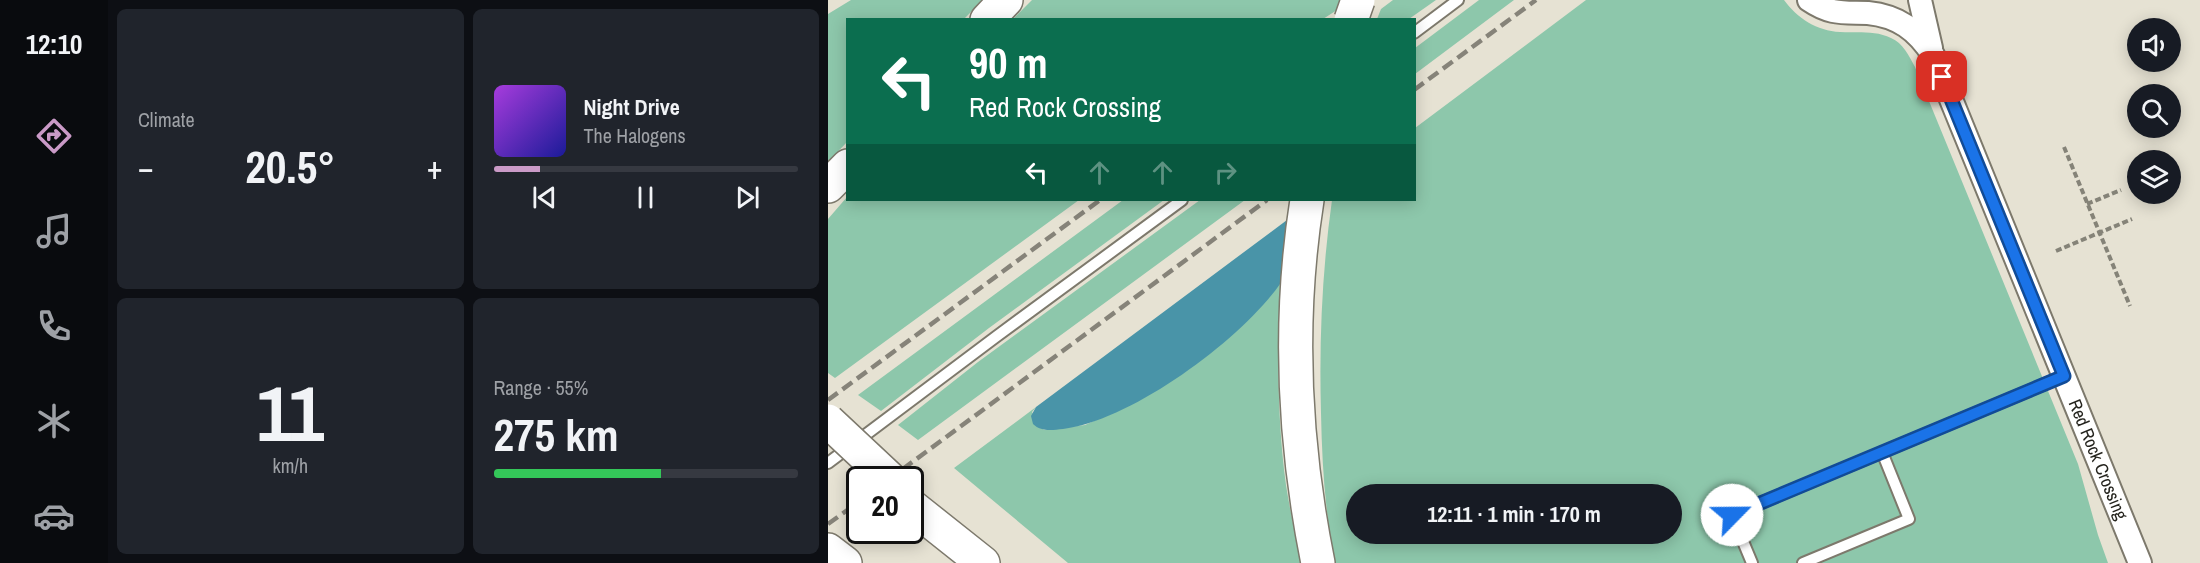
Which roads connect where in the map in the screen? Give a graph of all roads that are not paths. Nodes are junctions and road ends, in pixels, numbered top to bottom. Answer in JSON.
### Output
{"nodes":[{"id":1,"x":1006,"y":0,"type":"edge"},
{"id":2,"x":1358,"y":0,"type":"edge"},
{"id":3,"x":1458,"y":0,"type":"edge"},
{"id":4,"x":1809,"y":0,"type":"edge"},
{"id":5,"x":1920,"y":0,"type":"edge"},
{"id":6,"x":989,"y":18,"type":"edge"},
{"id":7,"x":1352,"y":18,"type":"edge"},
{"id":8,"x":1416,"y":32,"type":"edge"},
{"id":9,"x":1933,"y":55,"type":"junction"},
{"id":10,"x":846,"y":168,"type":"edge"},
{"id":11,"x":828,"y":186,"type":"edge"},
{"id":12,"x":1181,"y":201,"type":"edge"},
{"id":13,"x":1307,"y":201,"type":"edge"},
{"id":14,"x":2064,"y":376,"type":"junction"},
{"id":15,"x":828,"y":421,"type":"edge"},
{"id":16,"x":828,"y":444,"type":"edge"},
{"id":17,"x":1882,"y":452,"type":"junction"},
{"id":18,"x":828,"y":463,"type":"edge"},
{"id":19,"x":858,"y":466,"type":"edge"},
{"id":20,"x":876,"y":466,"type":"edge"},
{"id":21,"x":924,"y":511,"type":"edge"},
{"id":22,"x":924,"y":516,"type":"edge"},
{"id":23,"x":828,"y":550,"type":"edge"},
{"id":24,"x":973,"y":555,"type":"edge"},
{"id":25,"x":845,"y":563,"type":"edge"},
{"id":26,"x":1318,"y":563,"type":"edge"},
{"id":27,"x":1752,"y":563,"type":"edge"},
{"id":28,"x":1803,"y":563,"type":"edge"},
{"id":29,"x":2140,"y":563,"type":"edge"}],
"edges":[{"from":1,"to":6,"type":"highway"},
{"from":2,"to":7,"type":"highway","bridge":true},
{"from":3,"to":8,"type":"lane"},
{"from":4,"to":9,"type":"street","name":"Red Rock Crossing"},
{"from":5,"to":9,"type":"street","name":"Red Rock Crossing"},
{"from":9,"to":14,"type":"street","name":"Red Rock Crossing"},
{"from":10,"to":11,"type":"highway"},
{"from":12,"to":18,"type":"lane"},
{"from":13,"to":26,"type":"highway"},
{"from":14,"to":17,"type":"lane"},
{"from":14,"to":29,"type":"street","name":"Red Rock Crossing"},
{"from":15,"to":20,"type":"highway","bridge":true},
{"from":16,"to":19,"type":"highway"},
{"from":17,"to":27,"type":"lane"},
{"from":17,"to":28,"type":"lane"},
{"from":21,"to":24,"type":"highway"},
{"from":22,"to":24,"type":"highway"},
{"from":23,"to":25,"type":"highway"}]}
